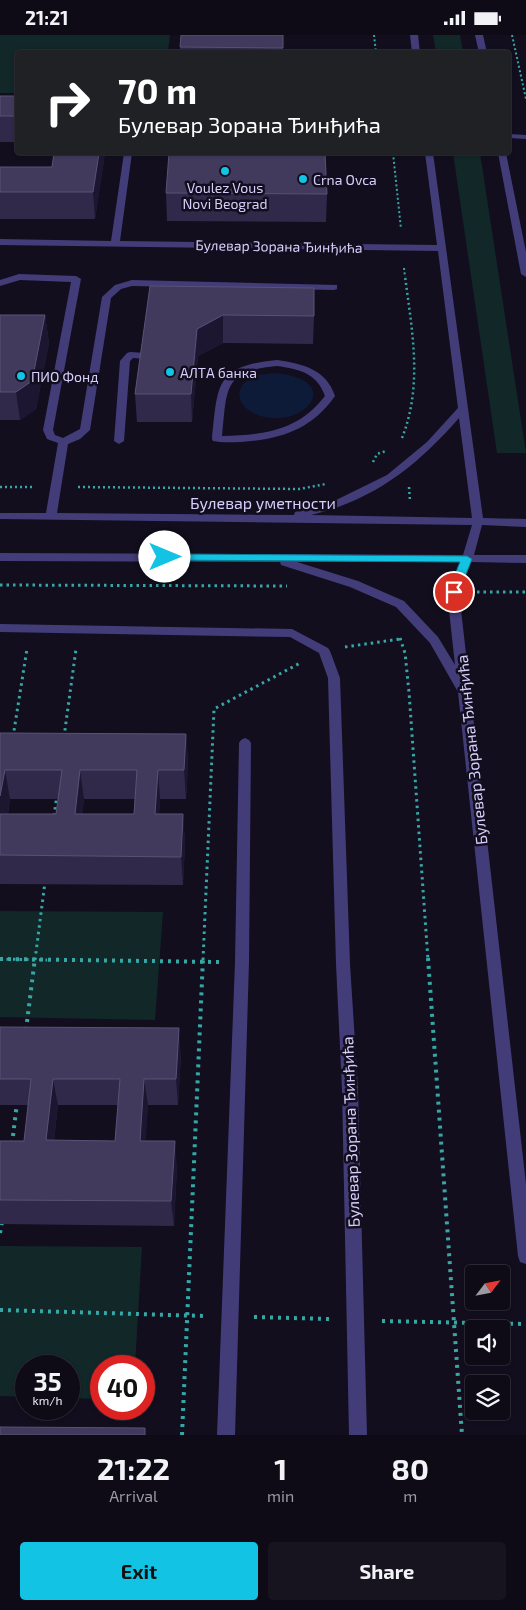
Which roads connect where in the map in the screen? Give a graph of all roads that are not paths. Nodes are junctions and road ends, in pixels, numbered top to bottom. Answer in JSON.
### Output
{"nodes":[{"id":1,"x":414,"y":35,"type":"edge"},
{"id":2,"x":479,"y":35,"type":"edge"},
{"id":3,"x":416,"y":50,"type":"edge"},
{"id":4,"x":482,"y":50,"type":"edge"},
{"id":5,"x":511,"y":136,"type":"edge"},
{"id":6,"x":526,"y":137,"type":"edge"},
{"id":7,"x":128,"y":155,"type":"edge"},
{"id":8,"x":429,"y":155,"type":"edge"},
{"id":9,"x":502,"y":155,"type":"edge"},
{"id":10,"x":0,"y":242,"type":"edge"},
{"id":11,"x":116,"y":244,"type":"junction"},
{"id":12,"x":442,"y":248,"type":"junction"},
{"id":13,"x":526,"y":274,"type":"edge"},
{"id":14,"x":0,"y":283,"type":"edge"},
{"id":15,"x":334,"y":287,"type":"dead end"},
{"id":16,"x":146,"y":356,"type":"edge"},
{"id":17,"x":463,"y":408,"type":"junction"},
{"id":18,"x":217,"y":439,"type":"joint"},
{"id":19,"x":118,"y":441,"type":"dead end"},
{"id":20,"x":63,"y":442,"type":"junction"},
{"id":21,"x":0,"y":516,"type":"edge"},
{"id":22,"x":51,"y":516,"type":"junction"},
{"id":23,"x":274,"y":519,"type":"junction"},
{"id":24,"x":478,"y":521,"type":"junction"},
{"id":25,"x":526,"y":523,"type":"edge"},
{"id":26,"x":0,"y":557,"type":"edge"},
{"id":27,"x":271,"y":558,"type":"junction"},
{"id":28,"x":467,"y":559,"type":"junction"},
{"id":29,"x":526,"y":559,"type":"edge"},
{"id":30,"x":0,"y":629,"type":"edge"},
{"id":31,"x":465,"y":699,"type":"junction"},
{"id":32,"x":245,"y":743,"type":"dead end"},
{"id":33,"x":526,"y":1256,"type":"edge"},
{"id":34,"x":226,"y":1435,"type":"edge"},
{"id":35,"x":358,"y":1435,"type":"edge"}],
"edges":[{"from":1,"to":3,"type":"street"},
{"from":2,"to":4,"type":"street"},
{"from":5,"to":6,"type":"street"},
{"from":7,"to":11,"type":"street"},
{"from":8,"to":12,"type":"street","name":"Булевар Зорана Ђинђића"},
{"from":9,"to":13,"type":"street"},
{"from":10,"to":11,"type":"street","name":"Булевар Зорана Ђинђића"},
{"from":11,"to":12,"type":"street","name":"Булевар Зорана Ђинђића"},
{"from":12,"to":17,"type":"street","name":"Булевар Зорана Ђинђића"},
{"from":14,"to":20,"type":"street"},
{"from":15,"to":20,"type":"street"},
{"from":16,"to":19,"type":"street"},
{"from":17,"to":23,"type":"street"},
{"from":17,"to":24,"type":"street","name":"Булевар Зорана Ђинђића"},
{"from":18,"to":18,"type":"street"},
{"from":20,"to":22,"type":"street"},
{"from":21,"to":22,"type":"street","name":"Булевар уметности"},
{"from":22,"to":23,"type":"street","name":"Булевар уметности"},
{"from":23,"to":24,"type":"street","name":"Булевар уметности"},
{"from":24,"to":25,"type":"street","name":"Булевар уметности"},
{"from":24,"to":28,"type":"street","name":"Булевар Зорана Ђинђића"},
{"from":26,"to":27,"type":"street"},
{"from":27,"to":28,"type":"street"},
{"from":27,"to":31,"type":"street"},
{"from":28,"to":29,"type":"street"},
{"from":28,"to":31,"type":"street","name":"Булевар Зорана Ђинђића"},
{"from":30,"to":35,"type":"street","name":"Булевар Зорана Ђинђића"},
{"from":31,"to":33,"type":"street","name":"Булевар Зорана Ђинђића"},
{"from":32,"to":34,"type":"street"}]}
